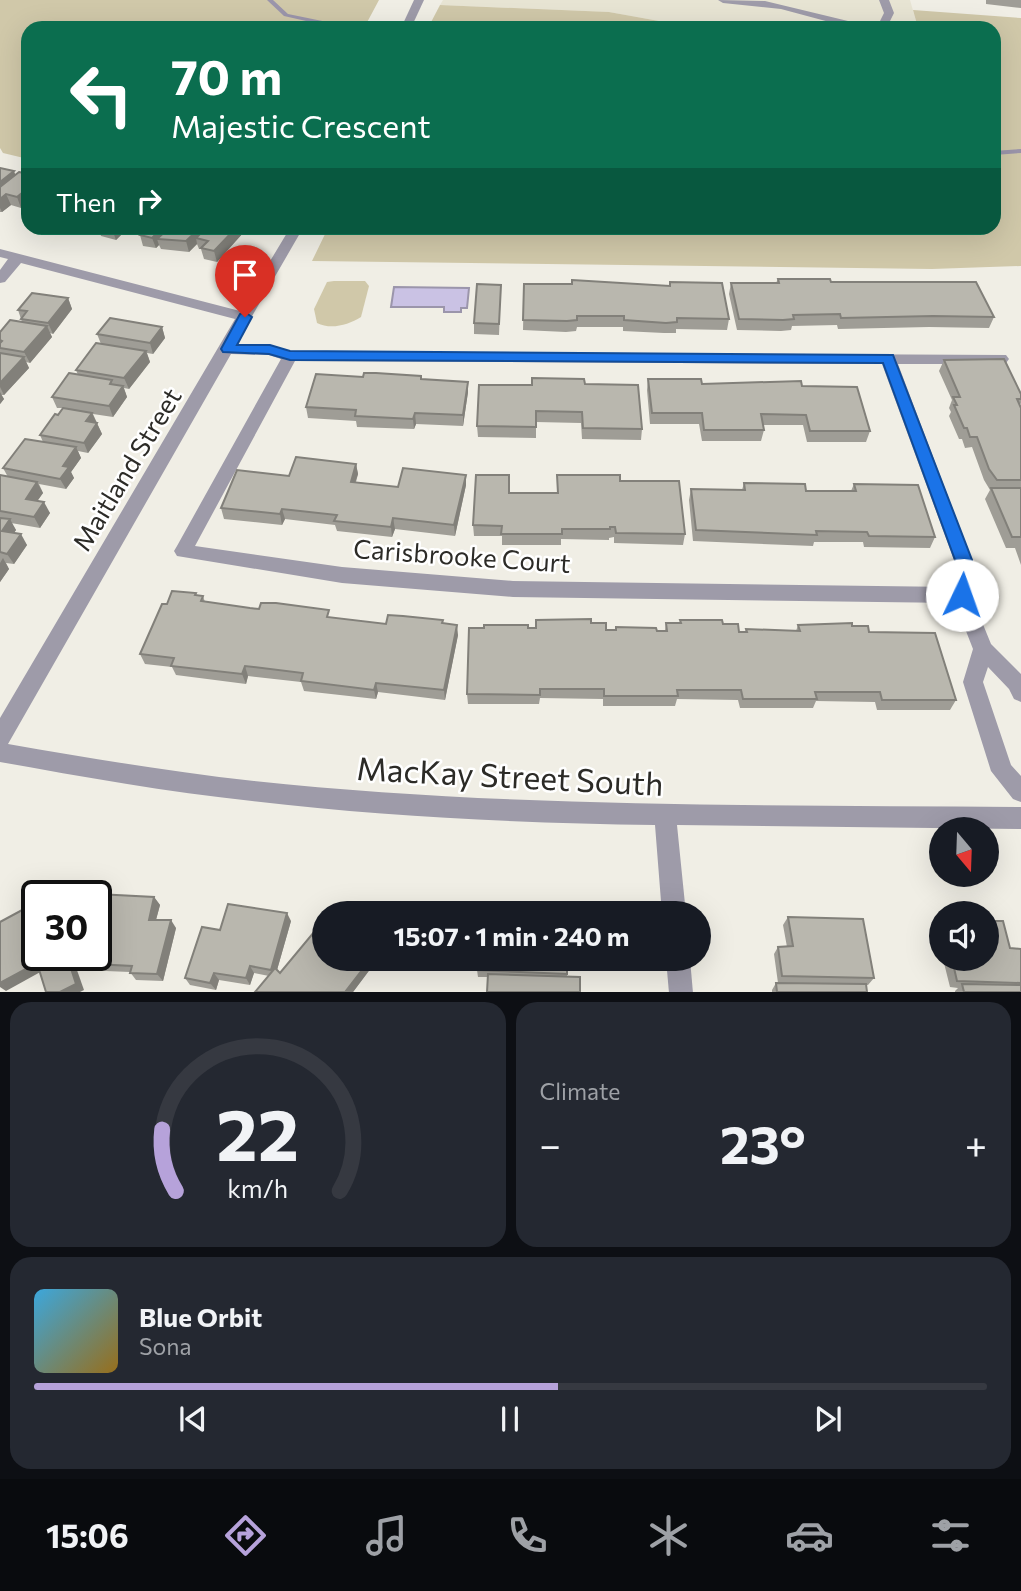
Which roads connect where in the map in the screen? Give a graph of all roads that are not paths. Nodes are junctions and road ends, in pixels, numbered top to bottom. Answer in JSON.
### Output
{"nodes":[{"id":1,"x":419,"y":0,"type":"edge"},
{"id":2,"x":723,"y":0,"type":"edge"},
{"id":3,"x":884,"y":0,"type":"edge"},
{"id":4,"x":409,"y":21,"type":"edge"},
{"id":5,"x":832,"y":21,"type":"edge"},
{"id":6,"x":885,"y":21,"type":"edge"},
{"id":7,"x":292,"y":235,"type":"edge"},
{"id":8,"x":0,"y":253,"type":"edge"},
{"id":9,"x":17,"y":258,"type":"junction"},
{"id":10,"x":0,"y":279,"type":"edge"},
{"id":11,"x":245,"y":317,"type":"junction"},
{"id":12,"x":228,"y":349,"type":"junction"},
{"id":13,"x":290,"y":356,"type":"junction"},
{"id":14,"x":888,"y":358,"type":"junction"},
{"id":15,"x":1001,"y":359,"type":"edge"},
{"id":16,"x":962,"y":595,"type":"junction"},
{"id":17,"x":983,"y":649,"type":"junction"},
{"id":18,"x":1021,"y":693,"type":"edge"},
{"id":19,"x":0,"y":737,"type":"edge"},
{"id":20,"x":0,"y":752,"type":"edge"},
{"id":21,"x":1021,"y":792,"type":"edge"},
{"id":22,"x":664,"y":814,"type":"junction"},
{"id":23,"x":1021,"y":818,"type":"edge"},
{"id":24,"x":673,"y":901,"type":"edge"},
{"id":25,"x":679,"y":971,"type":"edge"},
{"id":26,"x":681,"y":992,"type":"edge"}],
"edges":[{"from":1,"to":4,"type":"street"},
{"from":2,"to":5,"type":"street"},
{"from":3,"to":6,"type":"street"},
{"from":7,"to":11,"type":"street","name":"Maitland Street"},
{"from":8,"to":9,"type":"street"},
{"from":9,"to":10,"type":"street"},
{"from":9,"to":11,"type":"street"},
{"from":11,"to":12,"type":"street","name":"Maitland Street"},
{"from":12,"to":13,"type":"street"},
{"from":12,"to":19,"type":"street","name":"Maitland Street"},
{"from":13,"to":14,"type":"street"},
{"from":13,"to":16,"type":"street","name":"Carisbrooke Court"},
{"from":14,"to":15,"type":"street"},
{"from":14,"to":16,"type":"street"},
{"from":16,"to":17,"type":"street"},
{"from":17,"to":18,"type":"street"},
{"from":17,"to":21,"type":"street"},
{"from":20,"to":22,"type":"street","name":"MacKay Street South"},
{"from":22,"to":23,"type":"street","name":"MacKay Street South"},
{"from":22,"to":24,"type":"street"},
{"from":25,"to":26,"type":"street"}]}
